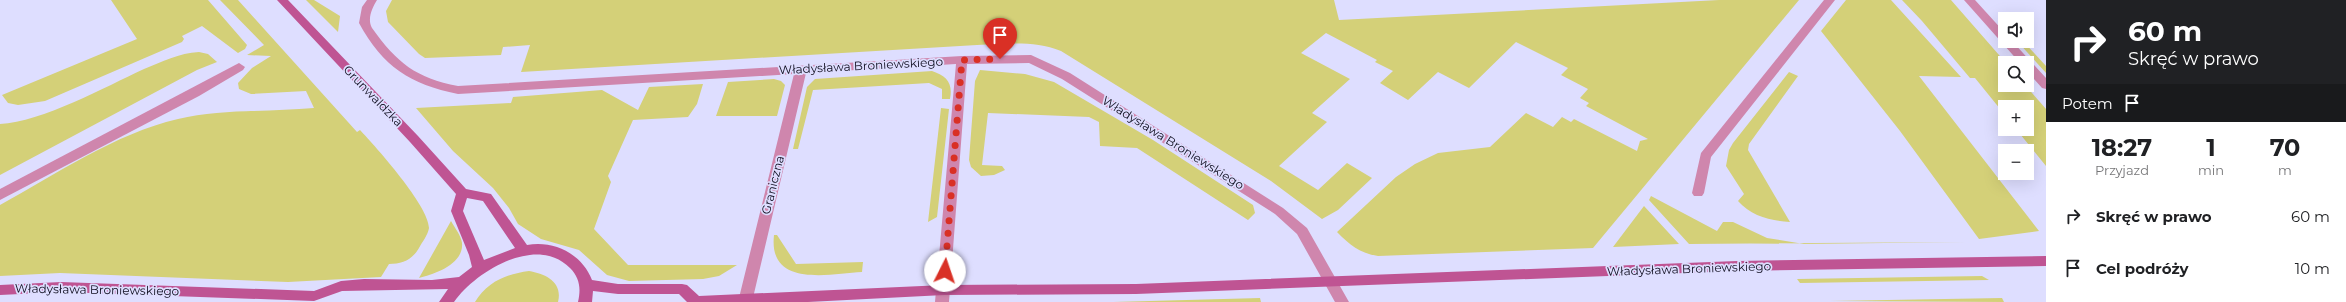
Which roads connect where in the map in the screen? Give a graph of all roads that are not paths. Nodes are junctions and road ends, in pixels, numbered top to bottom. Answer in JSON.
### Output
{"nodes":[{"id":1,"x":282,"y":0,"type":"edge"},
{"id":2,"x":372,"y":0,"type":"edge"},
{"id":3,"x":1830,"y":0,"type":"edge"},
{"id":4,"x":1970,"y":0,"type":"edge"},
{"id":5,"x":1998,"y":31,"type":"edge"},
{"id":6,"x":2013,"y":48,"type":"edge"},
{"id":7,"x":2020,"y":56,"type":"edge"},
{"id":8,"x":962,"y":60,"type":"junction"},
{"id":9,"x":239,"y":67,"type":"dead end"},
{"id":10,"x":801,"y":69,"type":"junction"},
{"id":11,"x":2034,"y":72,"type":"edge"},
{"id":12,"x":2046,"y":85,"type":"edge"},
{"id":13,"x":462,"y":193,"type":"junction"},
{"id":14,"x":1698,"y":193,"type":"dead end"},
{"id":15,"x":0,"y":195,"type":"edge"},
{"id":16,"x":524,"y":251,"type":"junction"},
{"id":17,"x":2046,"y":261,"type":"edge"},
{"id":18,"x":479,"y":267,"type":"junction"},
{"id":19,"x":460,"y":282,"type":"junction"},
{"id":20,"x":1333,"y":282,"type":"junction"},
{"id":21,"x":587,"y":285,"type":"junction"},
{"id":22,"x":0,"y":290,"type":"edge"},
{"id":23,"x":943,"y":296,"type":"edge"},
{"id":24,"x":319,"y":299,"type":"edge"},
{"id":25,"x":745,"y":300,"type":"edge"},
{"id":26,"x":446,"y":302,"type":"edge"},
{"id":27,"x":585,"y":302,"type":"edge"},
{"id":28,"x":695,"y":302,"type":"edge"},
{"id":29,"x":1342,"y":302,"type":"edge"}],
"edges":[{"from":1,"to":13,"type":"street","name":"Grunwaldzka"},
{"from":2,"to":10,"type":"street","name":"Władysława Broniewskiego"},
{"from":3,"to":14,"type":"street"},
{"from":4,"to":5,"type":"street"},
{"from":6,"to":7,"type":"street"},
{"from":8,"to":10,"type":"street","name":"Władysława Broniewskiego"},
{"from":8,"to":20,"type":"street","name":"Władysława Broniewskiego"},
{"from":8,"to":23,"type":"street"},
{"from":9,"to":15,"type":"street"},
{"from":10,"to":25,"type":"street","name":"Graniczna"},
{"from":11,"to":12,"type":"street"},
{"from":13,"to":16,"type":"street"},
{"from":13,"to":18,"type":"street"},
{"from":16,"to":18,"type":"street"},
{"from":16,"to":21,"type":"street"},
{"from":17,"to":20,"type":"street","name":"Władysława Broniewskiego"},
{"from":18,"to":19,"type":"street"},
{"from":19,"to":24,"type":"street","name":"Władysława Broniewskiego"},
{"from":19,"to":26,"type":"street"},
{"from":20,"to":23,"type":"street","name":"Władysława Broniewskiego"},
{"from":20,"to":29,"type":"street"},
{"from":21,"to":27,"type":"street"},
{"from":21,"to":28,"type":"street","name":"Władysława Broniewskiego"},
{"from":22,"to":24,"type":"street","name":"Władysława Broniewskiego"},
{"from":23,"to":25,"type":"street","name":"Władysława Broniewskiego"},
{"from":25,"to":28,"type":"street","name":"Władysława Broniewskiego"}]}
